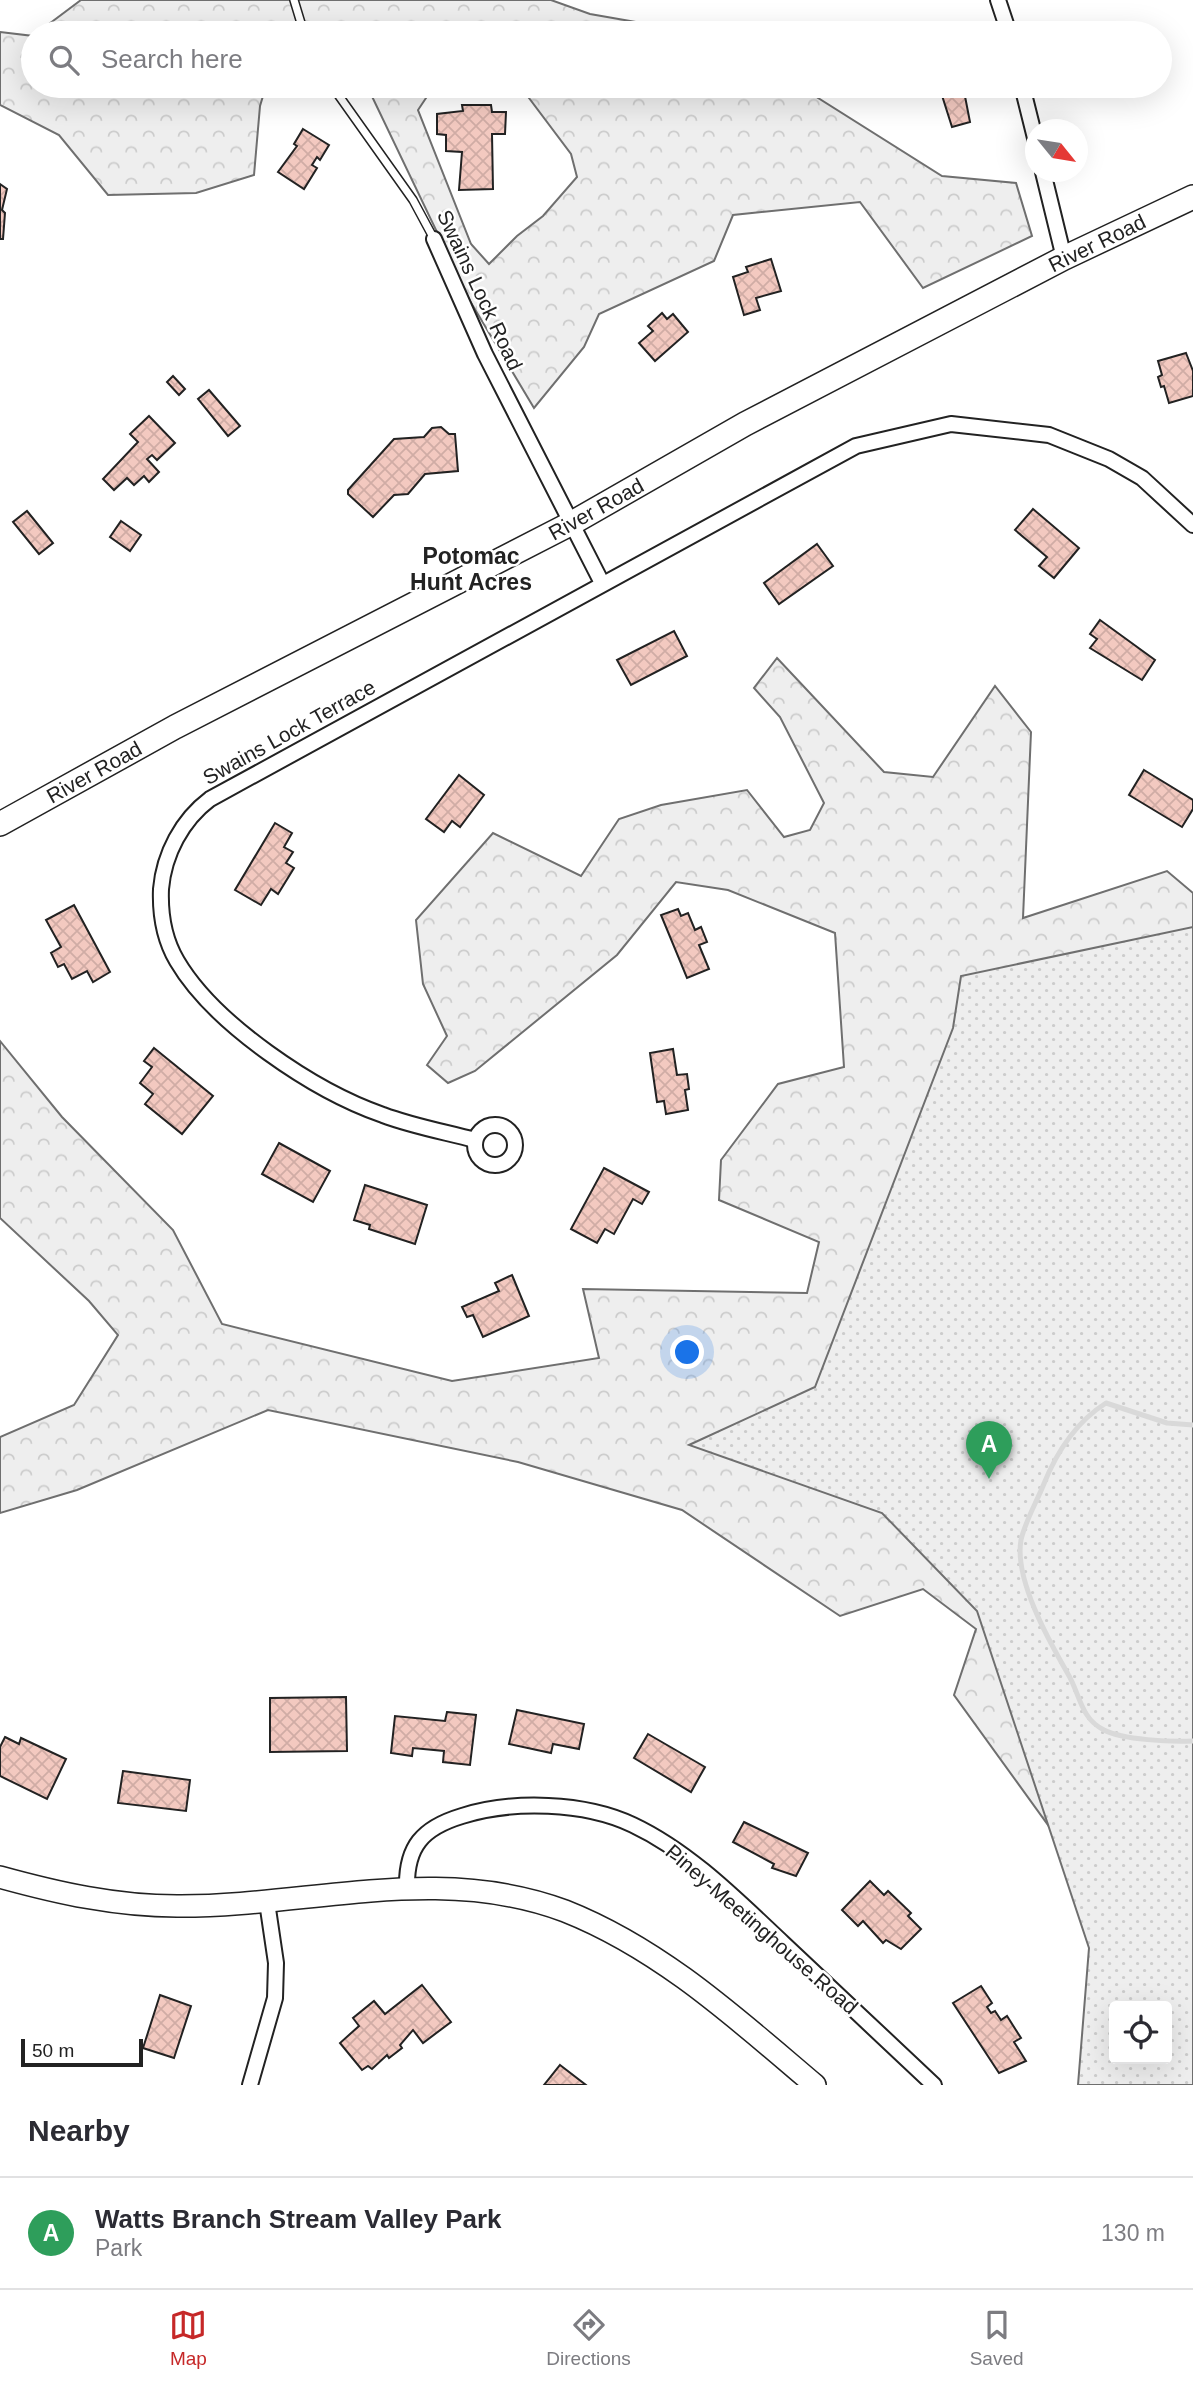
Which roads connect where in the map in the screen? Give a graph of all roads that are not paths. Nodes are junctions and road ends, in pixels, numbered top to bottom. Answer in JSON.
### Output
{"nodes":[{"id":1,"x":295,"y":0,"type":"edge"},
{"id":2,"x":998,"y":0,"type":"edge"},
{"id":3,"x":301,"y":21,"type":"edge"},
{"id":4,"x":1005,"y":21,"type":"edge"},
{"id":5,"x":341,"y":98,"type":"edge"},
{"id":6,"x":1025,"y":98,"type":"edge"},
{"id":7,"x":1030,"y":119,"type":"edge"},
{"id":8,"x":1045,"y":182,"type":"edge"},
{"id":9,"x":1193,"y":197,"type":"edge"},
{"id":10,"x":434,"y":239,"type":"joint"},
{"id":11,"x":1064,"y":258,"type":"junction"},
{"id":12,"x":572,"y":523,"type":"junction"},
{"id":13,"x":1193,"y":525,"type":"edge"},
{"id":14,"x":602,"y":583,"type":"junction"},
{"id":15,"x":0,"y":824,"type":"edge"},
{"id":16,"x":475,"y":1140,"type":"dead end"},
{"id":17,"x":0,"y":1877,"type":"edge"},
{"id":18,"x":407,"y":1888,"type":"junction"},
{"id":19,"x":267,"y":1902,"type":"junction"},
{"id":20,"x":250,"y":2085,"type":"edge"},
{"id":21,"x":815,"y":2085,"type":"edge"},
{"id":22,"x":934,"y":2085,"type":"edge"}],
"edges":[{"from":1,"to":3,"type":"lane"},
{"from":2,"to":4,"type":"street"},
{"from":5,"to":10,"type":"lane","name":"Swains Lock Road"},
{"from":6,"to":7,"type":"street"},
{"from":8,"to":11,"type":"street"},
{"from":9,"to":11,"type":"main road","name":"River Road"},
{"from":10,"to":12,"type":"street","name":"Swains Lock Road"},
{"from":11,"to":12,"type":"main road","name":"River Road"},
{"from":12,"to":14,"type":"street"},
{"from":12,"to":15,"type":"main road","name":"River Road"},
{"from":13,"to":14,"type":"street","name":"Swains Lock Terrace"},
{"from":14,"to":16,"type":"street","name":"Swains Lock Terrace"},
{"from":17,"to":19,"type":"main road"},
{"from":18,"to":19,"type":"main road"},
{"from":18,"to":21,"type":"main road"},
{"from":18,"to":22,"type":"street","name":"Piney Meetinghouse Road"},
{"from":19,"to":20,"type":"street"}]}
